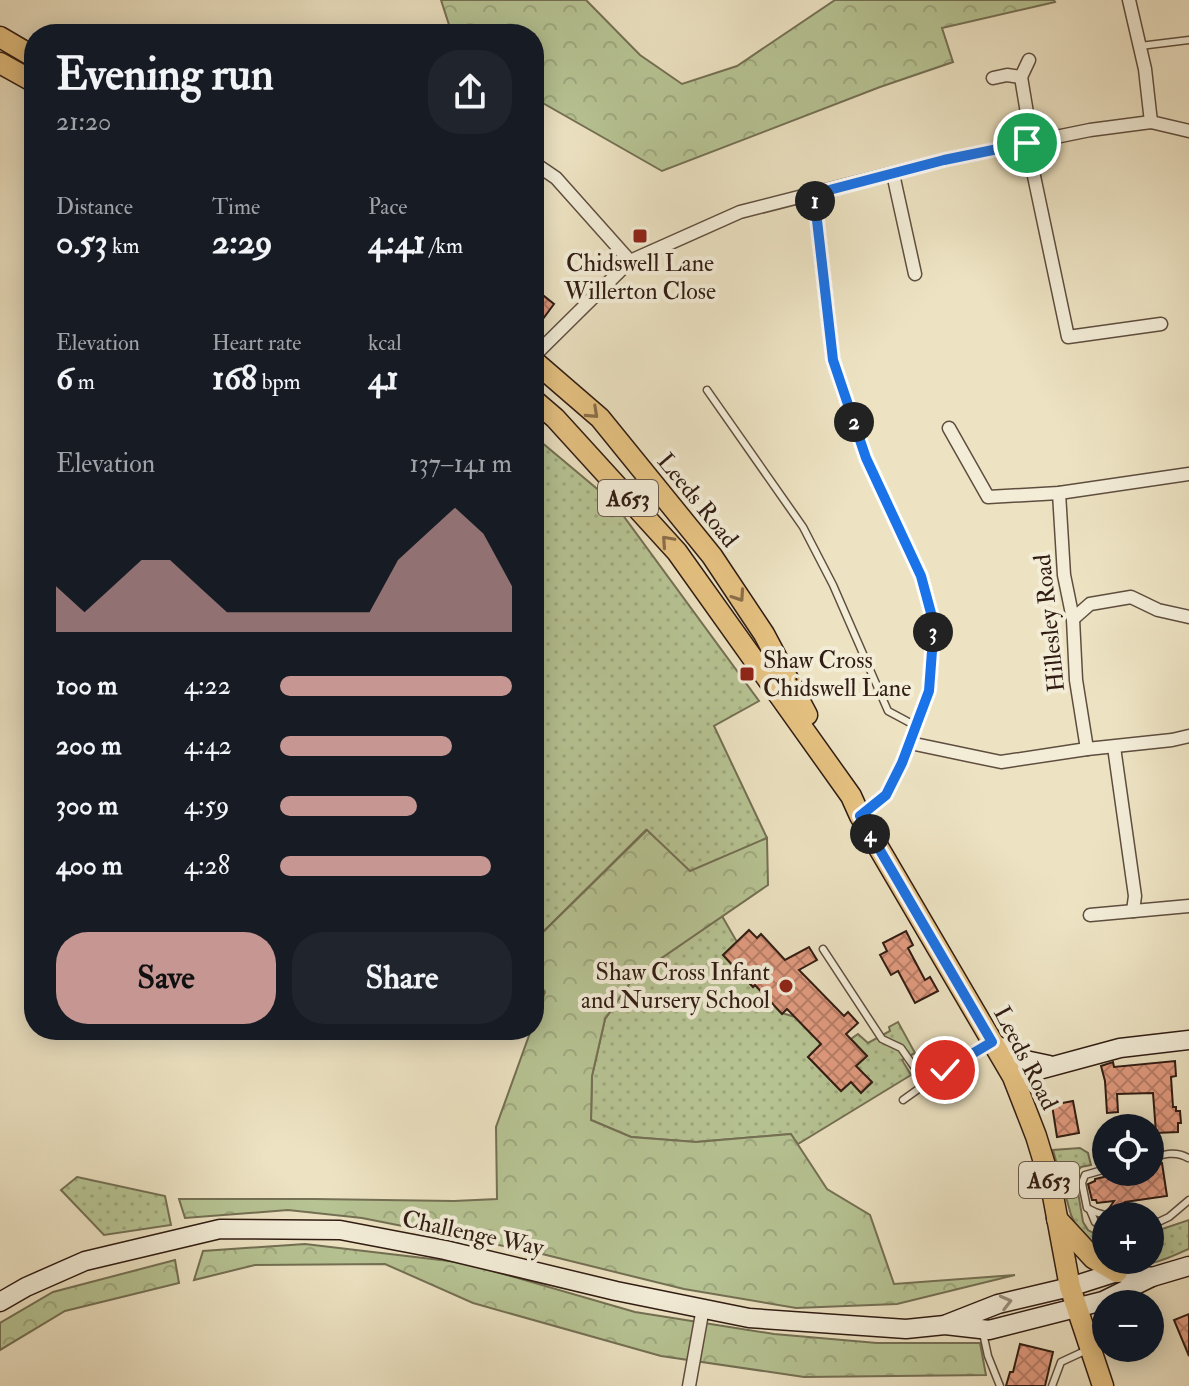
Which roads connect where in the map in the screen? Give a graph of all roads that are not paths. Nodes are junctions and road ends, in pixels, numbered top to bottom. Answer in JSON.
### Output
{"nodes":[{"id":1,"x":1129,"y":0,"type":"edge"},
{"id":2,"x":0,"y":37,"type":"edge"},
{"id":3,"x":1189,"y":40,"type":"edge"},
{"id":4,"x":1140,"y":46,"type":"junction"},
{"id":5,"x":24,"y":51,"type":"edge"},
{"id":6,"x":1029,"y":60,"type":"dead end"},
{"id":7,"x":0,"y":63,"type":"edge"},
{"id":8,"x":24,"y":76,"type":"edge"},
{"id":9,"x":1021,"y":77,"type":"junction"},
{"id":10,"x":993,"y":78,"type":"dead end"},
{"id":11,"x":1151,"y":122,"type":"junction"},
{"id":12,"x":1189,"y":131,"type":"edge"},
{"id":13,"x":1027,"y":143,"type":"junction"},
{"id":14,"x":544,"y":170,"type":"edge"},
{"id":15,"x":893,"y":174,"type":"junction"},
{"id":16,"x":814,"y":194,"type":"junction"},
{"id":17,"x":630,"y":261,"type":"junction"},
{"id":18,"x":915,"y":274,"type":"dead end"},
{"id":19,"x":1161,"y":324,"type":"dead end"},
{"id":20,"x":544,"y":349,"type":"edge"},
{"id":21,"x":544,"y":368,"type":"edge"},
{"id":22,"x":707,"y":390,"type":"dead end"},
{"id":23,"x":544,"y":409,"type":"edge"},
{"id":24,"x":949,"y":428,"type":"dead end"},
{"id":25,"x":1189,"y":474,"type":"edge"},
{"id":26,"x":1059,"y":493,"type":"junction"},
{"id":27,"x":1189,"y":617,"type":"edge"},
{"id":28,"x":1073,"y":619,"type":"junction"},
{"id":29,"x":916,"y":726,"type":"junction"},
{"id":30,"x":1189,"y":736,"type":"edge"},
{"id":31,"x":910,"y":743,"type":"junction"},
{"id":32,"x":1114,"y":747,"type":"junction"},
{"id":33,"x":1087,"y":749,"type":"junction"},
{"id":34,"x":840,"y":779,"type":"junction"},
{"id":35,"x":860,"y":816,"type":"junction"},
{"id":36,"x":1189,"y":906,"type":"edge"},
{"id":37,"x":1133,"y":911,"type":"junction"},
{"id":38,"x":1090,"y":915,"type":"dead end"},
{"id":39,"x":823,"y":949,"type":"dead end"},
{"id":40,"x":1189,"y":1040,"type":"edge"},
{"id":41,"x":992,"y":1042,"type":"junction"},
{"id":42,"x":1052,"y":1066,"type":"junction"},
{"id":43,"x":1013,"y":1077,"type":"junction"},
{"id":44,"x":926,"y":1084,"type":"junction"},
{"id":45,"x":903,"y":1100,"type":"dead end"},
{"id":46,"x":1164,"y":1155,"type":"edge"},
{"id":47,"x":1188,"y":1158,"type":"edge"},
{"id":48,"x":1092,"y":1173,"type":"edge"},
{"id":49,"x":1189,"y":1200,"type":"edge"},
{"id":50,"x":1090,"y":1210,"type":"joint"},
{"id":51,"x":1092,"y":1215,"type":"edge"},
{"id":52,"x":1057,"y":1219,"type":"junction"},
{"id":53,"x":1164,"y":1219,"type":"edge"},
{"id":54,"x":1092,"y":1257,"type":"edge"},
{"id":55,"x":1189,"y":1266,"type":"edge"},
{"id":56,"x":1111,"y":1274,"type":"edge"},
{"id":57,"x":1131,"y":1274,"type":"edge"},
{"id":58,"x":1152,"y":1277,"type":"junction"},
{"id":59,"x":1070,"y":1287,"type":"junction"},
{"id":60,"x":0,"y":1302,"type":"edge"},
{"id":61,"x":703,"y":1308,"type":"junction"},
{"id":62,"x":1076,"y":1308,"type":"junction"},
{"id":63,"x":945,"y":1325,"type":"junction"},
{"id":64,"x":983,"y":1329,"type":"junction"},
{"id":65,"x":1090,"y":1348,"type":"junction"},
{"id":66,"x":689,"y":1386,"type":"edge"},
{"id":67,"x":1000,"y":1386,"type":"edge"},
{"id":68,"x":1052,"y":1386,"type":"edge"},
{"id":69,"x":1103,"y":1386,"type":"edge"}],
"edges":[{"from":1,"to":4,"type":"street"},
{"from":2,"to":5,"type":"main road"},
{"from":3,"to":4,"type":"lane"},
{"from":4,"to":11,"type":"street"},
{"from":6,"to":9,"type":"street"},
{"from":7,"to":8,"type":"main road"},
{"from":9,"to":10,"type":"street"},
{"from":9,"to":13,"type":"street"},
{"from":11,"to":12,"type":"street"},
{"from":11,"to":13,"type":"street"},
{"from":13,"to":15,"type":"street"},
{"from":13,"to":19,"type":"street"},
{"from":14,"to":17,"type":"street"},
{"from":15,"to":16,"type":"street"},
{"from":15,"to":18,"type":"street"},
{"from":16,"to":17,"type":"street"},
{"from":16,"to":29,"type":"street"},
{"from":17,"to":20,"type":"street"},
{"from":21,"to":34,"type":"main road","name":"Leeds Road","number":"A653","one_way":true},
{"from":22,"to":29,"type":"lane"},
{"from":34,"to":23,"type":"main road","name":"Leeds Road","number":"A653","one_way":true},
{"from":24,"to":26,"type":"street"},
{"from":25,"to":26,"type":"street"},
{"from":26,"to":28,"type":"street","name":"Hillesley Road"},
{"from":27,"to":28,"type":"street"},
{"from":28,"to":33,"type":"street","name":"Hillesley Road"},
{"from":29,"to":31,"type":"street"},
{"from":30,"to":32,"type":"street"},
{"from":31,"to":33,"type":"street"},
{"from":31,"to":35,"type":"street"},
{"from":32,"to":33,"type":"street"},
{"from":32,"to":37,"type":"street"},
{"from":34,"to":35,"type":"main road","name":"Leeds Road","number":"A653"},
{"from":35,"to":41,"type":"main road","name":"Leeds Road","number":"A653"},
{"from":36,"to":37,"type":"street"},
{"from":37,"to":38,"type":"street"},
{"from":39,"to":44,"type":"lane"},
{"from":40,"to":42,"type":"main road"},
{"from":41,"to":42,"type":"main road"},
{"from":41,"to":43,"type":"main road","name":"Leeds Road","number":"A653"},
{"from":41,"to":44,"type":"lane"},
{"from":42,"to":43,"type":"main road"},
{"from":43,"to":52,"type":"main road","name":"Leeds Road","number":"A653"},
{"from":44,"to":45,"type":"lane"},
{"from":46,"to":47,"type":"lane"},
{"from":48,"to":50,"type":"lane"},
{"from":49,"to":53,"type":"lane"},
{"from":50,"to":51,"type":"lane"},
{"from":52,"to":54,"type":"main road"},
{"from":52,"to":59,"type":"main road","name":"Leeds Road","number":"A653"},
{"from":55,"to":58,"type":"main road","name":"Challenge Way"},
{"from":56,"to":59,"type":"main road","name":"Challenge Way"},
{"from":57,"to":58,"type":"main road"},
{"from":58,"to":62,"type":"main road","name":"Challenge Way"},
{"from":59,"to":62,"type":"main road","name":"Leeds Road","number":"A653"},
{"from":63,"to":59,"type":"main road","name":"Challenge Way","one_way":true},
{"from":60,"to":61,"type":"main road","name":"Challenge Way"},
{"from":61,"to":63,"type":"main road","name":"Challenge Way"},
{"from":61,"to":66,"type":"street"},
{"from":62,"to":64,"type":"main road","name":"Challenge Way"},
{"from":62,"to":65,"type":"main road","name":"Leeds Road","number":"A653"},
{"from":63,"to":64,"type":"main road","name":"Challenge Way"},
{"from":64,"to":67,"type":"lane"},
{"from":65,"to":68,"type":"lane"},
{"from":65,"to":69,"type":"main road","name":"Leeds Road","number":"A653"}]}
